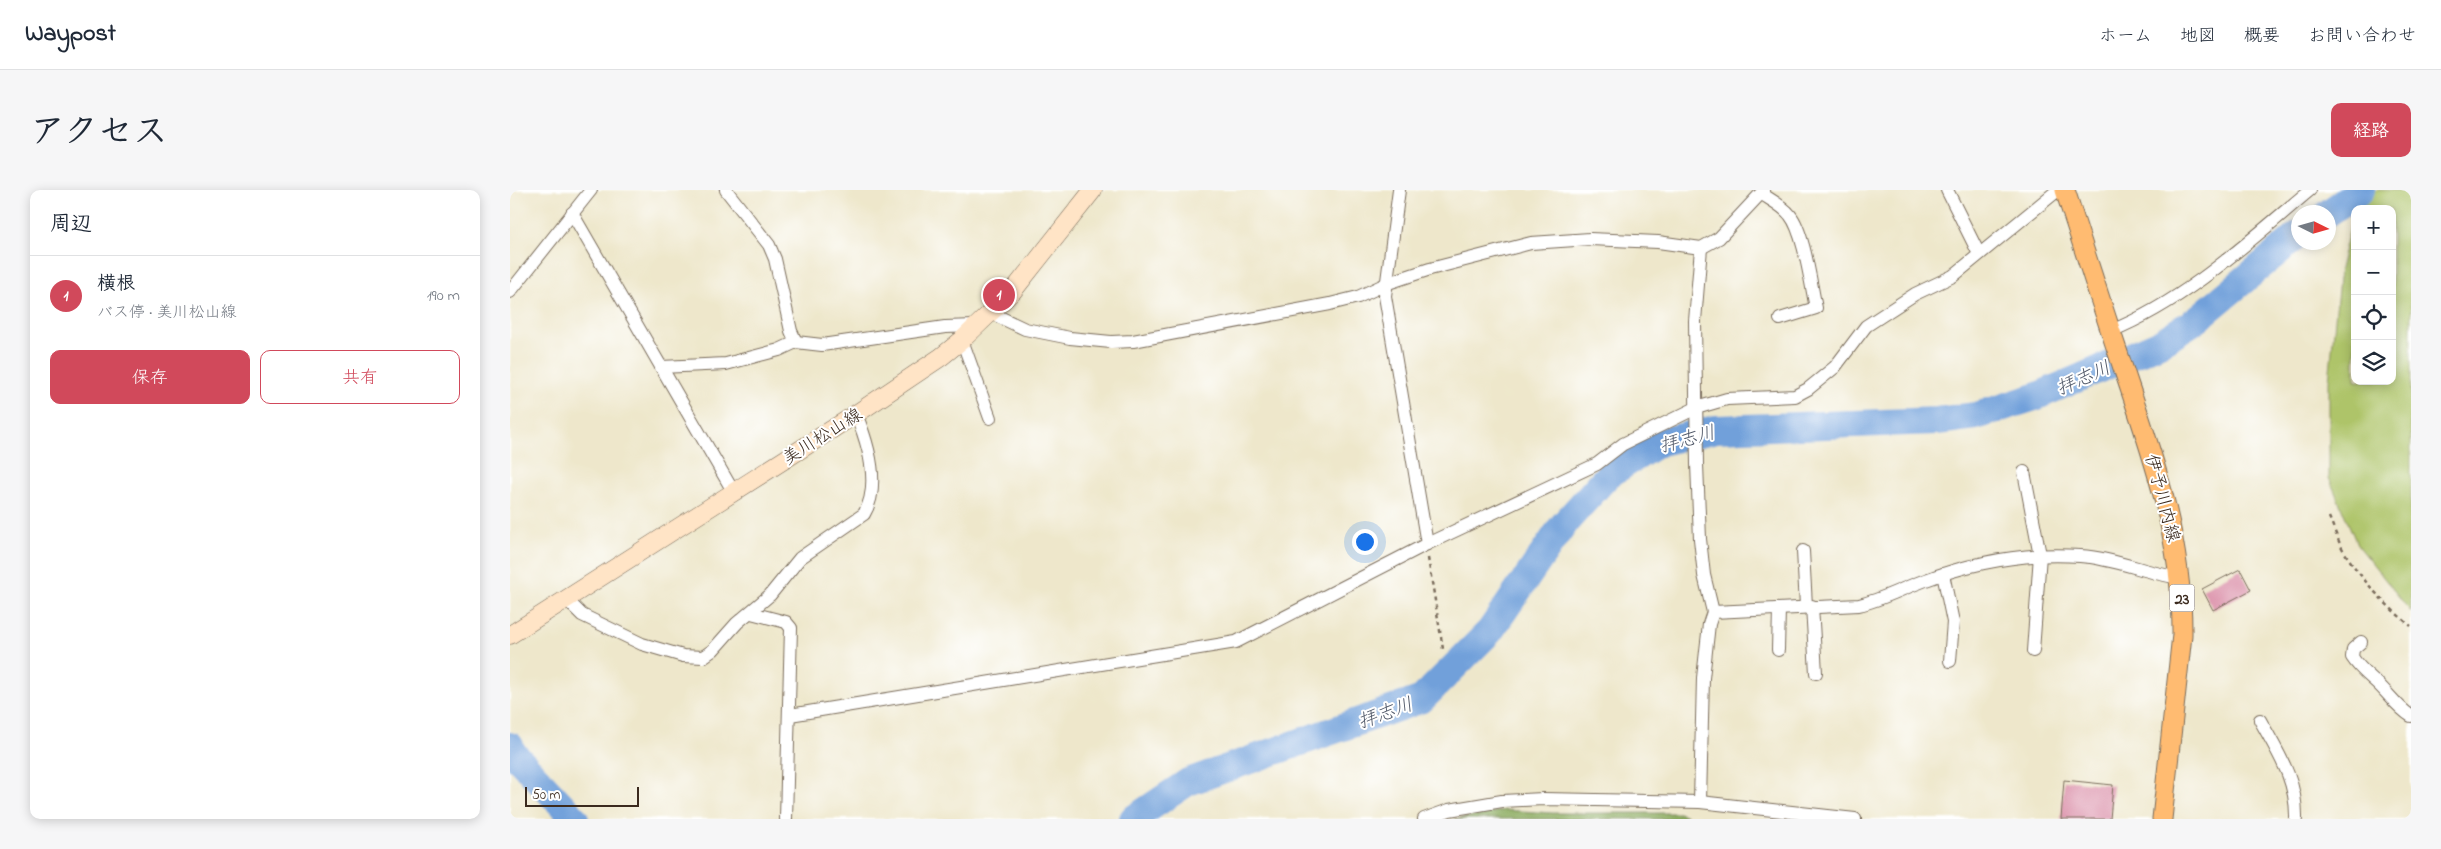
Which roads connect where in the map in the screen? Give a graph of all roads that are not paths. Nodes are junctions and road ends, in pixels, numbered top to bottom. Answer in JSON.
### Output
{"nodes":[{"id":1,"x":591,"y":190,"type":"edge"},
{"id":2,"x":726,"y":190,"type":"edge"},
{"id":3,"x":1093,"y":190,"type":"edge"},
{"id":4,"x":1399,"y":190,"type":"edge"},
{"id":5,"x":1947,"y":190,"type":"edge"},
{"id":6,"x":2058,"y":190,"type":"edge"},
{"id":7,"x":2065,"y":190,"type":"edge"},
{"id":8,"x":2310,"y":190,"type":"edge"},
{"id":9,"x":1763,"y":192,"type":"edge"},
{"id":10,"x":572,"y":213,"type":"junction"},
{"id":11,"x":1701,"y":248,"type":"junction"},
{"id":12,"x":1979,"y":254,"type":"junction"},
{"id":13,"x":1388,"y":283,"type":"junction"},
{"id":14,"x":510,"y":292,"type":"edge"},
{"id":15,"x":991,"y":313,"type":"junction"},
{"id":16,"x":1780,"y":319,"type":"dead end"},
{"id":17,"x":976,"y":326,"type":"junction"},
{"id":18,"x":2112,"y":335,"type":"junction"},
{"id":19,"x":962,"y":340,"type":"junction"},
{"id":20,"x":796,"y":342,"type":"junction"},
{"id":21,"x":661,"y":367,"type":"junction"},
{"id":22,"x":1696,"y":411,"type":"junction"},
{"id":23,"x":856,"y":414,"type":"junction"},
{"id":24,"x":990,"y":418,"type":"dead end"},
{"id":25,"x":2024,"y":472,"type":"dead end"},
{"id":26,"x":734,"y":491,"type":"junction"},
{"id":27,"x":1427,"y":544,"type":"junction"},
{"id":28,"x":1802,"y":551,"type":"dead end"},
{"id":29,"x":2040,"y":555,"type":"junction"},
{"id":30,"x":1943,"y":574,"type":"junction"},
{"id":31,"x":2180,"y":578,"type":"junction"},
{"id":32,"x":566,"y":599,"type":"junction"},
{"id":33,"x":1809,"y":606,"type":"junction"},
{"id":34,"x":1779,"y":609,"type":"junction"},
{"id":35,"x":1713,"y":612,"type":"junction"},
{"id":36,"x":751,"y":613,"type":"junction"},
{"id":37,"x":510,"y":635,"type":"edge"},
{"id":38,"x":2361,"y":642,"type":"dead end"},
{"id":39,"x":1778,"y":650,"type":"dead end"},
{"id":40,"x":2033,"y":651,"type":"dead end"},
{"id":41,"x":1950,"y":661,"type":"dead end"},
{"id":42,"x":1816,"y":673,"type":"dead end"},
{"id":43,"x":790,"y":715,"type":"junction"},
{"id":44,"x":2411,"y":716,"type":"edge"},
{"id":45,"x":2260,"y":720,"type":"dead end"},
{"id":46,"x":1700,"y":802,"type":"junction"},
{"id":47,"x":786,"y":819,"type":"edge"},
{"id":48,"x":1424,"y":819,"type":"edge"},
{"id":49,"x":1855,"y":819,"type":"edge"},
{"id":50,"x":2162,"y":819,"type":"edge"},
{"id":51,"x":2296,"y":819,"type":"edge"}],
"edges":[{"from":1,"to":10,"type":"street"},
{"from":2,"to":20,"type":"street"},
{"from":3,"to":15,"type":"main road","name":"美川松山線"},
{"from":4,"to":13,"type":"street"},
{"from":5,"to":12,"type":"street"},
{"from":6,"to":12,"type":"street"},
{"from":7,"to":18,"type":"main road","name":"伊予川内線","number":"23"},
{"from":8,"to":18,"type":"street"},
{"from":9,"to":11,"type":"street"},
{"from":9,"to":16,"type":"street"},
{"from":10,"to":14,"type":"street"},
{"from":10,"to":21,"type":"street"},
{"from":11,"to":13,"type":"street"},
{"from":11,"to":22,"type":"street"},
{"from":12,"to":22,"type":"street"},
{"from":13,"to":15,"type":"street"},
{"from":13,"to":27,"type":"street"},
{"from":15,"to":17,"type":"main road","name":"美川松山線"},
{"from":17,"to":19,"type":"main road","name":"美川松山線"},
{"from":17,"to":20,"type":"street"},
{"from":18,"to":31,"type":"main road","name":"伊予川内線","number":"23"},
{"from":19,"to":23,"type":"main road","name":"美川松山線"},
{"from":19,"to":24,"type":"street"},
{"from":20,"to":21,"type":"street"},
{"from":21,"to":26,"type":"street"},
{"from":22,"to":27,"type":"street"},
{"from":22,"to":35,"type":"street"},
{"from":23,"to":26,"type":"main road","name":"美川松山線"},
{"from":23,"to":36,"type":"street"},
{"from":25,"to":29,"type":"street"},
{"from":26,"to":32,"type":"main road","name":"美川松山線"},
{"from":27,"to":43,"type":"street"},
{"from":28,"to":33,"type":"street"},
{"from":29,"to":30,"type":"street"},
{"from":29,"to":31,"type":"street"},
{"from":29,"to":40,"type":"street"},
{"from":30,"to":33,"type":"street"},
{"from":30,"to":41,"type":"street"},
{"from":31,"to":50,"type":"main road","name":"伊予川内線","number":"23"},
{"from":32,"to":36,"type":"street"},
{"from":32,"to":37,"type":"main road","name":"美川松山線"},
{"from":33,"to":34,"type":"street"},
{"from":33,"to":42,"type":"street"},
{"from":34,"to":35,"type":"street"},
{"from":34,"to":39,"type":"street"},
{"from":35,"to":46,"type":"street"},
{"from":36,"to":43,"type":"street"},
{"from":38,"to":44,"type":"street"},
{"from":43,"to":47,"type":"street"},
{"from":45,"to":51,"type":"street"},
{"from":46,"to":48,"type":"street"},
{"from":46,"to":49,"type":"street"}]}
